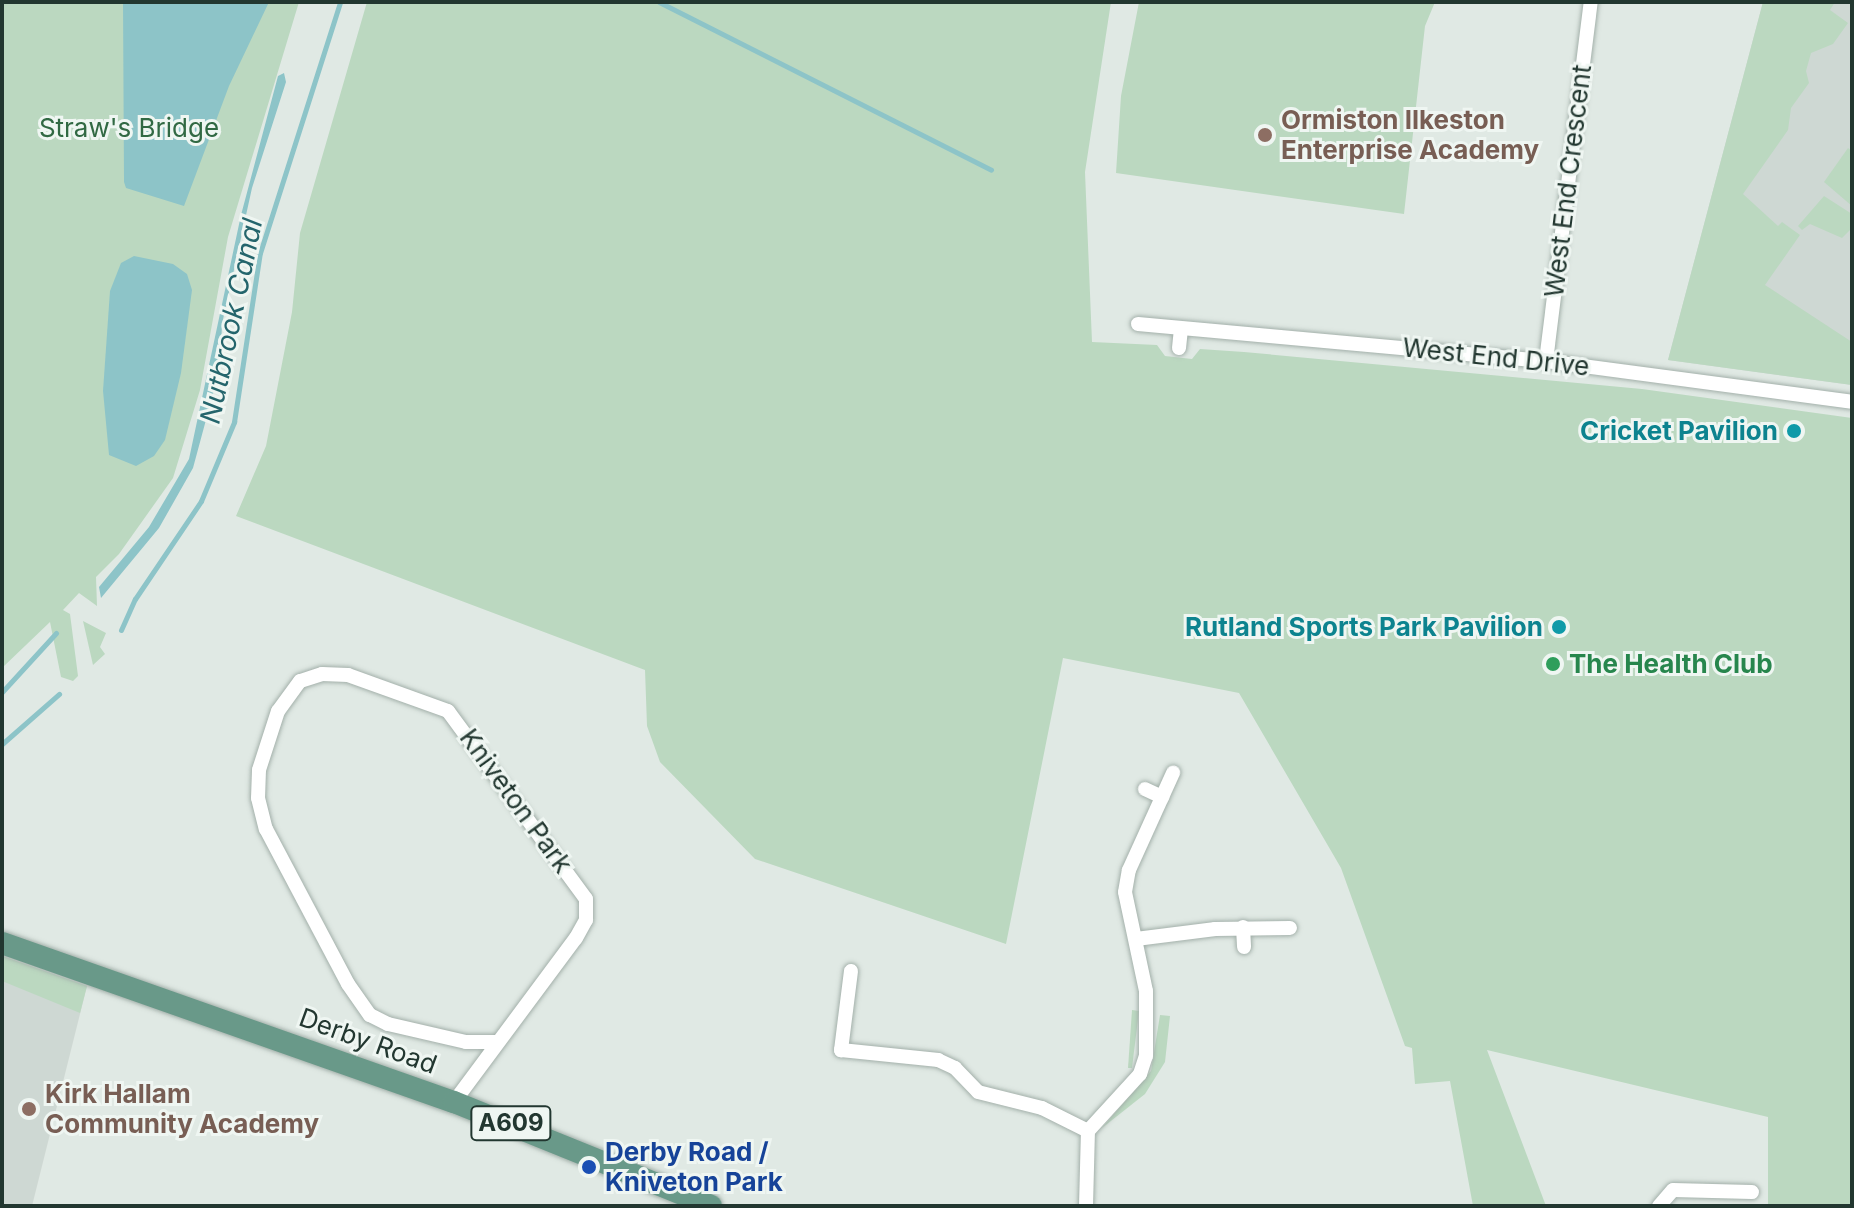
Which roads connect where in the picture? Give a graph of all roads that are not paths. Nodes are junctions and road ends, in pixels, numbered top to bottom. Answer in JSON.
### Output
{"nodes":[{"id":1,"x":1591,"y":2,"type":"edge"},
{"id":2,"x":1138,"y":324,"type":"dead end"},
{"id":3,"x":1181,"y":329,"type":"junction"},
{"id":4,"x":1179,"y":348,"type":"dead end"},
{"id":5,"x":1546,"y":361,"type":"junction"},
{"id":6,"x":1852,"y":402,"type":"edge"},
{"id":7,"x":1173,"y":773,"type":"dead end"},
{"id":8,"x":1145,"y":789,"type":"dead end"},
{"id":9,"x":1162,"y":797,"type":"junction"},
{"id":10,"x":1243,"y":927,"type":"junction"},
{"id":11,"x":1290,"y":928,"type":"dead end"},
{"id":12,"x":1136,"y":939,"type":"junction"},
{"id":13,"x":2,"y":943,"type":"edge"},
{"id":14,"x":1244,"y":947,"type":"dead end"},
{"id":15,"x":851,"y":971,"type":"dead end"},
{"id":16,"x":497,"y":1042,"type":"junction"},
{"id":17,"x":454,"y":1102,"type":"junction"},
{"id":18,"x":1088,"y":1131,"type":"junction"},
{"id":19,"x":1752,"y":1192,"type":"dead end"},
{"id":20,"x":1718,"y":1198,"type":"edge"},
{"id":21,"x":711,"y":1206,"type":"edge"},
{"id":22,"x":1086,"y":1206,"type":"edge"},
{"id":23,"x":1659,"y":1206,"type":"edge"}],
"edges":[{"from":1,"to":5,"type":"street","name":"West End Crescent"},
{"from":2,"to":3,"type":"street","name":"West End Drive"},
{"from":3,"to":4,"type":"street"},
{"from":3,"to":5,"type":"street","name":"West End Drive"},
{"from":5,"to":6,"type":"street","name":"West End Drive"},
{"from":7,"to":9,"type":"street"},
{"from":8,"to":9,"type":"street"},
{"from":9,"to":12,"type":"street"},
{"from":10,"to":11,"type":"street"},
{"from":10,"to":12,"type":"street"},
{"from":10,"to":14,"type":"street"},
{"from":12,"to":18,"type":"street"},
{"from":13,"to":17,"type":"main road","name":"Derby Road","number":"A609"},
{"from":15,"to":18,"type":"street"},
{"from":16,"to":16,"type":"street","name":"Kniveton Park"},
{"from":16,"to":17,"type":"street","name":"Kniveton Park"},
{"from":17,"to":21,"type":"main road","name":"Derby Road","number":"A609"},
{"from":18,"to":22,"type":"street"},
{"from":19,"to":20,"type":"street"},
{"from":20,"to":23,"type":"street"}]}
